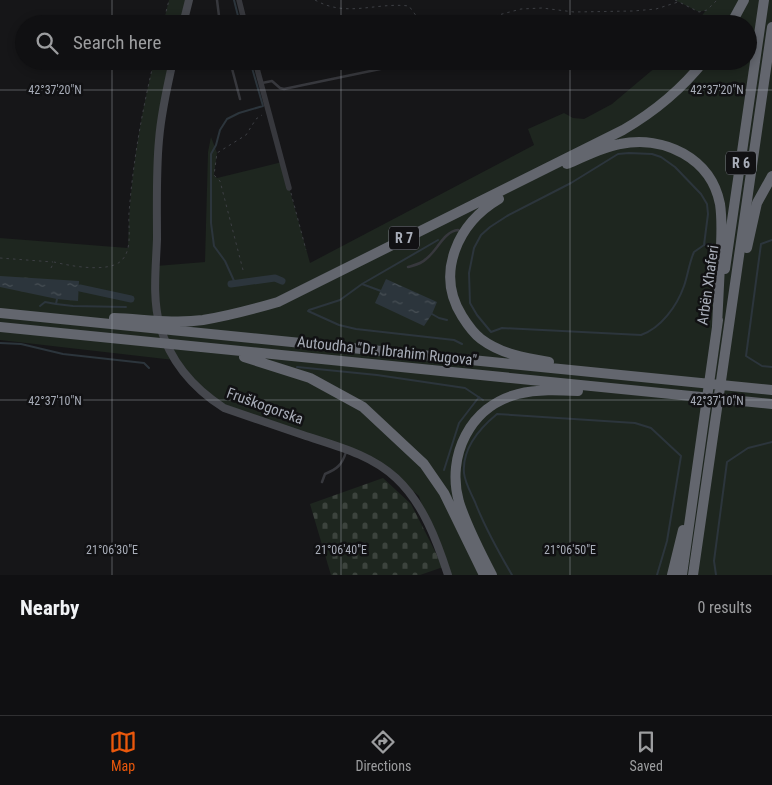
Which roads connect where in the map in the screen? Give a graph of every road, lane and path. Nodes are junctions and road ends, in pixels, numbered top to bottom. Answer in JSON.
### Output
{"nodes":[{"id":1,"x":169,"y":0,"type":"edge"},
{"id":2,"x":189,"y":0,"type":"edge"},
{"id":3,"x":217,"y":0,"type":"edge"},
{"id":4,"x":239,"y":0,"type":"edge"},
{"id":5,"x":315,"y":0,"type":"edge"},
{"id":6,"x":675,"y":0,"type":"edge"},
{"id":7,"x":717,"y":0,"type":"edge"},
{"id":8,"x":744,"y":0,"type":"edge"},
{"id":9,"x":764,"y":0,"type":"edge"},
{"id":10,"x":678,"y":2,"type":"junction"},
{"id":11,"x":165,"y":15,"type":"edge"},
{"id":12,"x":185,"y":15,"type":"edge"},
{"id":13,"x":219,"y":15,"type":"edge"},
{"id":14,"x":243,"y":15,"type":"edge"},
{"id":15,"x":416,"y":15,"type":"edge"},
{"id":16,"x":498,"y":15,"type":"edge"},
{"id":17,"x":736,"y":15,"type":"edge"},
{"id":18,"x":772,"y":27,"type":"edge"},
{"id":19,"x":757,"y":49,"type":"edge"},
{"id":20,"x":152,"y":70,"type":"edge"},
{"id":21,"x":171,"y":70,"type":"edge"},
{"id":22,"x":232,"y":70,"type":"edge"},
{"id":23,"x":257,"y":70,"type":"edge"},
{"id":24,"x":375,"y":70,"type":"edge"},
{"id":25,"x":696,"y":70,"type":"edge"},
{"id":26,"x":754,"y":70,"type":"edge"},
{"id":27,"x":261,"y":83,"type":"junction"},
{"id":28,"x":240,"y":99,"type":"dead end"},
{"id":29,"x":268,"y":110,"type":"junction"},
{"id":30,"x":772,"y":176,"type":"edge"},
{"id":31,"x":289,"y":188,"type":"joint"},
{"id":32,"x":462,"y":233,"type":"junction"},
{"id":33,"x":306,"y":250,"type":"dead end"},
{"id":34,"x":0,"y":258,"type":"edge"},
{"id":35,"x":54,"y":262,"type":"junction"},
{"id":36,"x":408,"y":267,"type":"dead end"},
{"id":37,"x":51,"y":268,"type":"dead end"},
{"id":38,"x":243,"y":270,"type":"dead end"},
{"id":39,"x":732,"y":307,"type":"junction"},
{"id":40,"x":0,"y":313,"type":"edge"},
{"id":41,"x":70,"y":320,"type":"junction"},
{"id":42,"x":717,"y":326,"type":"junction"},
{"id":43,"x":0,"y":327,"type":"edge"},
{"id":44,"x":202,"y":348,"type":"junction"},
{"id":45,"x":620,"y":376,"type":"junction"},
{"id":46,"x":772,"y":390,"type":"edge"},
{"id":47,"x":673,"y":394,"type":"junction"},
{"id":48,"x":772,"y":404,"type":"edge"},
{"id":49,"x":346,"y":449,"type":"junction"},
{"id":50,"x":322,"y":482,"type":"dead end"},
{"id":51,"x":693,"y":498,"type":"junction"},
{"id":52,"x":702,"y":516,"type":"junction"},
{"id":53,"x":448,"y":575,"type":"edge"},
{"id":54,"x":484,"y":575,"type":"edge"},
{"id":55,"x":492,"y":575,"type":"edge"},
{"id":56,"x":672,"y":575,"type":"edge"},
{"id":57,"x":682,"y":575,"type":"edge"},
{"id":58,"x":693,"y":575,"type":"edge"},
{"id":59,"x":700,"y":575,"type":"edge"}],
"edges":[{"from":1,"to":11,"type":"path"},
{"from":2,"to":12,"type":"street"},
{"from":3,"to":13,"type":"lane"},
{"from":4,"to":14,"type":"street"},
{"from":5,"to":15,"type":"path"},
{"from":6,"to":10,"type":"path"},
{"from":7,"to":10,"type":"path"},
{"from":8,"to":17,"type":"highway"},
{"from":9,"to":19,"type":"highway","name":"Arbën Xhaferi","number":"R 6"},
{"from":10,"to":16,"type":"path"},
{"from":18,"to":39,"type":"highway"},
{"from":20,"to":35,"type":"path"},
{"from":21,"to":49,"type":"street","name":"Fruškogorska"},
{"from":22,"to":28,"type":"lane"},
{"from":23,"to":27,"type":"street"},
{"from":24,"to":27,"type":"lane"},
{"from":25,"to":41,"type":"highway","number":"R 7"},
{"from":26,"to":42,"type":"highway","name":"Arbën Xhaferi","number":"R 6"},
{"from":27,"to":29,"type":"street"},
{"from":29,"to":31,"type":"street"},
{"from":29,"to":38,"type":"path"},
{"from":30,"to":39,"type":"highway"},
{"from":31,"to":33,"type":"path"},
{"from":32,"to":36,"type":"lane"},
{"from":32,"to":42,"type":"highway"},
{"from":32,"to":45,"type":"highway"},
{"from":34,"to":35,"type":"path"},
{"from":35,"to":37,"type":"path"},
{"from":39,"to":52,"type":"highway"},
{"from":40,"to":41,"type":"highway","number":"R 7"},
{"from":41,"to":45,"type":"highway"},
{"from":42,"to":51,"type":"highway","name":"Arbën Xhaferi","number":"R 6"},
{"from":43,"to":44,"type":"highway","name":"Autoudha \"Dr. Ibrahim Rugova\""},
{"from":44,"to":47,"type":"highway","name":"Autoudha \"Dr. Ibrahim Rugova\""},
{"from":44,"to":54,"type":"highway"},
{"from":45,"to":46,"type":"highway"},
{"from":47,"to":48,"type":"highway","name":"Autoudha \"Dr. Ibrahim Rugova\""},
{"from":47,"to":55,"type":"highway"},
{"from":49,"to":50,"type":"lane"},
{"from":49,"to":53,"type":"street","name":"Fruškogorska"},
{"from":51,"to":56,"type":"highway"},
{"from":51,"to":57,"type":"highway","name":"Arbën Xhaferi","number":"R 6"},
{"from":52,"to":58,"type":"highway"},
{"from":52,"to":59,"type":"highway"}]}
